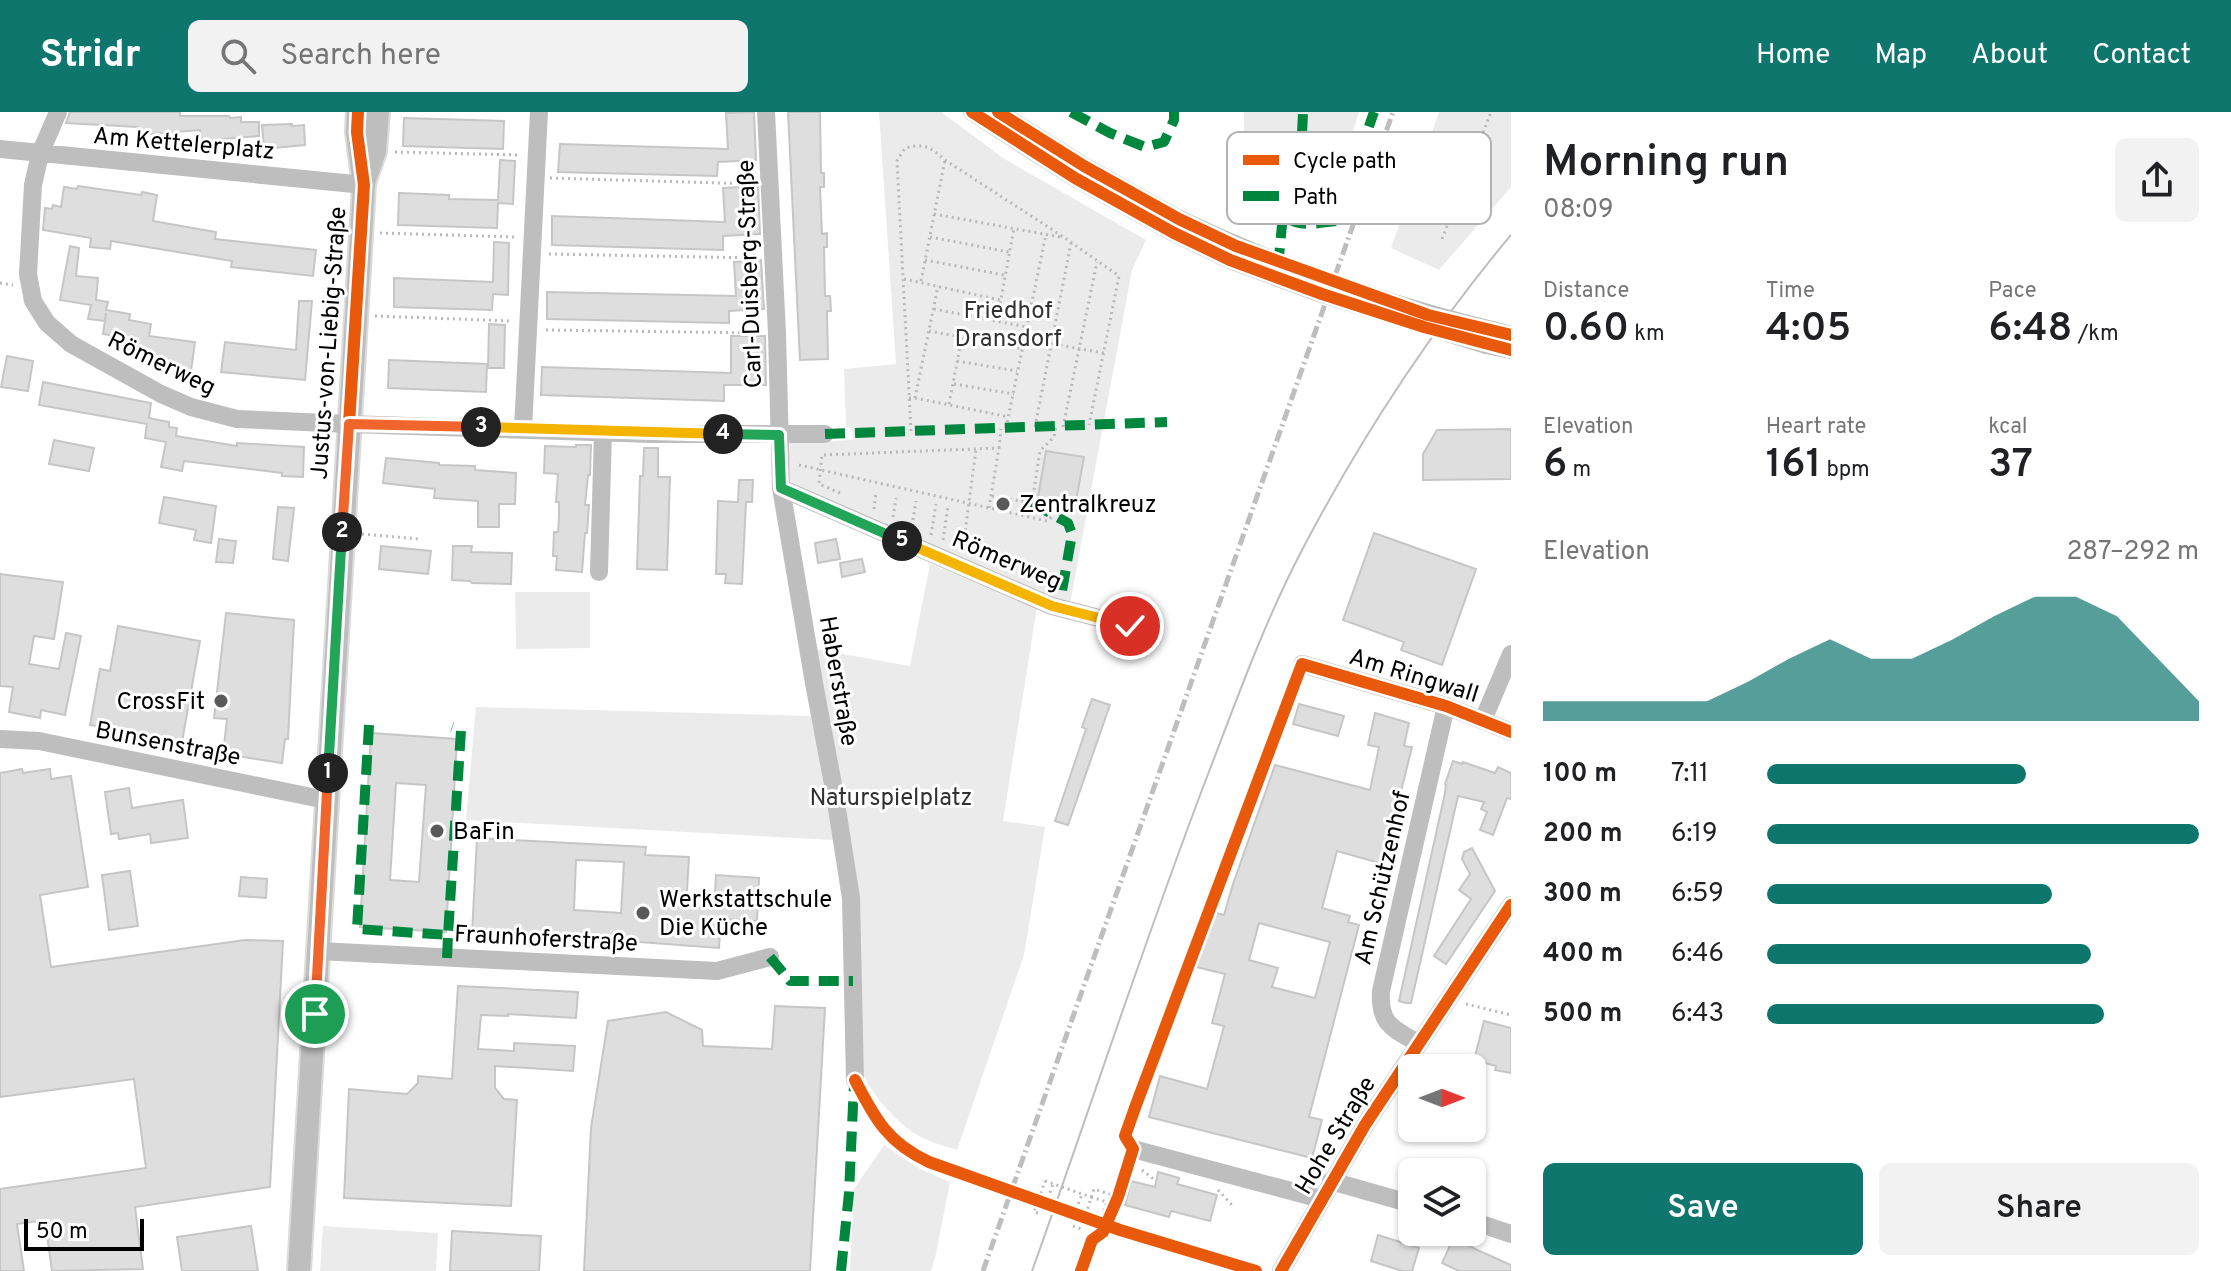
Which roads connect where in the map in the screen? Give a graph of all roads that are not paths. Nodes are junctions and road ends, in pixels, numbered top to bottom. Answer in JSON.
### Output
{"nodes":[{"id":1,"x":58,"y":112,"type":"edge"},
{"id":2,"x":358,"y":112,"type":"edge"},
{"id":3,"x":378,"y":112,"type":"edge"},
{"id":4,"x":539,"y":112,"type":"edge"},
{"id":5,"x":766,"y":112,"type":"edge"},
{"id":6,"x":972,"y":112,"type":"edge"},
{"id":7,"x":998,"y":112,"type":"edge"},
{"id":8,"x":0,"y":149,"type":"edge"},
{"id":9,"x":40,"y":154,"type":"junction"},
{"id":10,"x":364,"y":185,"type":"junction"},
{"id":11,"x":1177,"y":226,"type":"junction"},
{"id":12,"x":1511,"y":335,"type":"edge"},
{"id":13,"x":1489,"y":338,"type":"junction"},
{"id":14,"x":1511,"y":350,"type":"edge"},
{"id":15,"x":349,"y":424,"type":"junction"},
{"id":16,"x":523,"y":429,"type":"junction"},
{"id":17,"x":603,"y":432,"type":"junction"},
{"id":18,"x":825,"y":434,"type":"dead end"},
{"id":19,"x":779,"y":435,"type":"junction"},
{"id":20,"x":781,"y":488,"type":"junction"},
{"id":21,"x":599,"y":572,"type":"dead end"},
{"id":22,"x":1130,"y":626,"type":"dead end"},
{"id":23,"x":1511,"y":654,"type":"edge"},
{"id":24,"x":1302,"y":664,"type":"dead end"},
{"id":25,"x":1446,"y":706,"type":"junction"},
{"id":26,"x":1483,"y":720,"type":"junction"},
{"id":27,"x":1511,"y":732,"type":"edge"},
{"id":28,"x":0,"y":739,"type":"edge"},
{"id":29,"x":326,"y":800,"type":"junction"},
{"id":30,"x":1511,"y":905,"type":"edge"},
{"id":31,"x":318,"y":951,"type":"junction"},
{"id":32,"x":770,"y":957,"type":"dead end"},
{"id":33,"x":1418,"y":1043,"type":"junction"},
{"id":34,"x":855,"y":1080,"type":"dead end"},
{"id":35,"x":1133,"y":1149,"type":"dead end"},
{"id":36,"x":1331,"y":1181,"type":"junction"},
{"id":37,"x":1321,"y":1199,"type":"junction"},
{"id":38,"x":1398,"y":1200,"type":"edge"},
{"id":39,"x":1486,"y":1226,"type":"edge"},
{"id":40,"x":1511,"y":1234,"type":"edge"},
{"id":41,"x":1289,"y":1268,"type":"edge"},
{"id":42,"x":299,"y":1271,"type":"edge"}],
"edges":[{"from":1,"to":9,"type":"street","name":"Römerweg"},
{"from":2,"to":10,"type":"main road","name":"Justus-von-Liebig-Straße"},
{"from":3,"to":10,"type":"main road","name":"Justus-von-Liebig-Straße"},
{"from":4,"to":16,"type":"street"},
{"from":5,"to":19,"type":"street","name":"Carl-Duisberg-Straße"},
{"from":6,"to":11,"type":"street"},
{"from":7,"to":11,"type":"street"},
{"from":8,"to":9,"type":"street","name":"Am Kettelerplatz"},
{"from":9,"to":10,"type":"street","name":"Am Kettelerplatz"},
{"from":9,"to":15,"type":"street","name":"Römerweg"},
{"from":10,"to":15,"type":"main road","name":"Justus-von-Liebig-Straße"},
{"from":11,"to":13,"type":"street","bridge":true},
{"from":12,"to":13,"type":"street"},
{"from":13,"to":14,"type":"street"},
{"from":15,"to":16,"type":"street","name":"Römerweg"},
{"from":15,"to":29,"type":"main road","name":"Justus-von-Liebig-Straße"},
{"from":16,"to":17,"type":"street","name":"Römerweg"},
{"from":17,"to":19,"type":"street","name":"Römerweg"},
{"from":17,"to":21,"type":"street"},
{"from":18,"to":19,"type":"street","name":"Römerweg"},
{"from":19,"to":20,"type":"street","name":"Haberstraße"},
{"from":20,"to":22,"type":"street","name":"Römerweg"},
{"from":20,"to":34,"type":"street","name":"Haberstraße"},
{"from":23,"to":26,"type":"street","name":"Am Ringwall"},
{"from":24,"to":25,"type":"street","name":"Am Ringwall"},
{"from":25,"to":26,"type":"street","name":"Am Ringwall"},
{"from":25,"to":33,"type":"street","name":"Am Schützenhof"},
{"from":26,"to":27,"type":"street","name":"Am Ringwall"},
{"from":28,"to":29,"type":"street","name":"Bunsenstraße"},
{"from":29,"to":31,"type":"main road","name":"Justus-von-Liebig-Straße"},
{"from":30,"to":33,"type":"street","name":"Hohe Straße"},
{"from":31,"to":32,"type":"street","name":"Fraunhoferstraße"},
{"from":31,"to":42,"type":"main road","name":"Justus-von-Liebig-Straße"},
{"from":33,"to":36,"type":"street","name":"Hohe Straße"},
{"from":35,"to":37,"type":"street","name":"Hohe Straße"},
{"from":36,"to":37,"type":"street","name":"Hohe Straße"},
{"from":36,"to":38,"type":"street"},
{"from":37,"to":41,"type":"street","name":"Hohe Straße"},
{"from":39,"to":40,"type":"street"}]}
